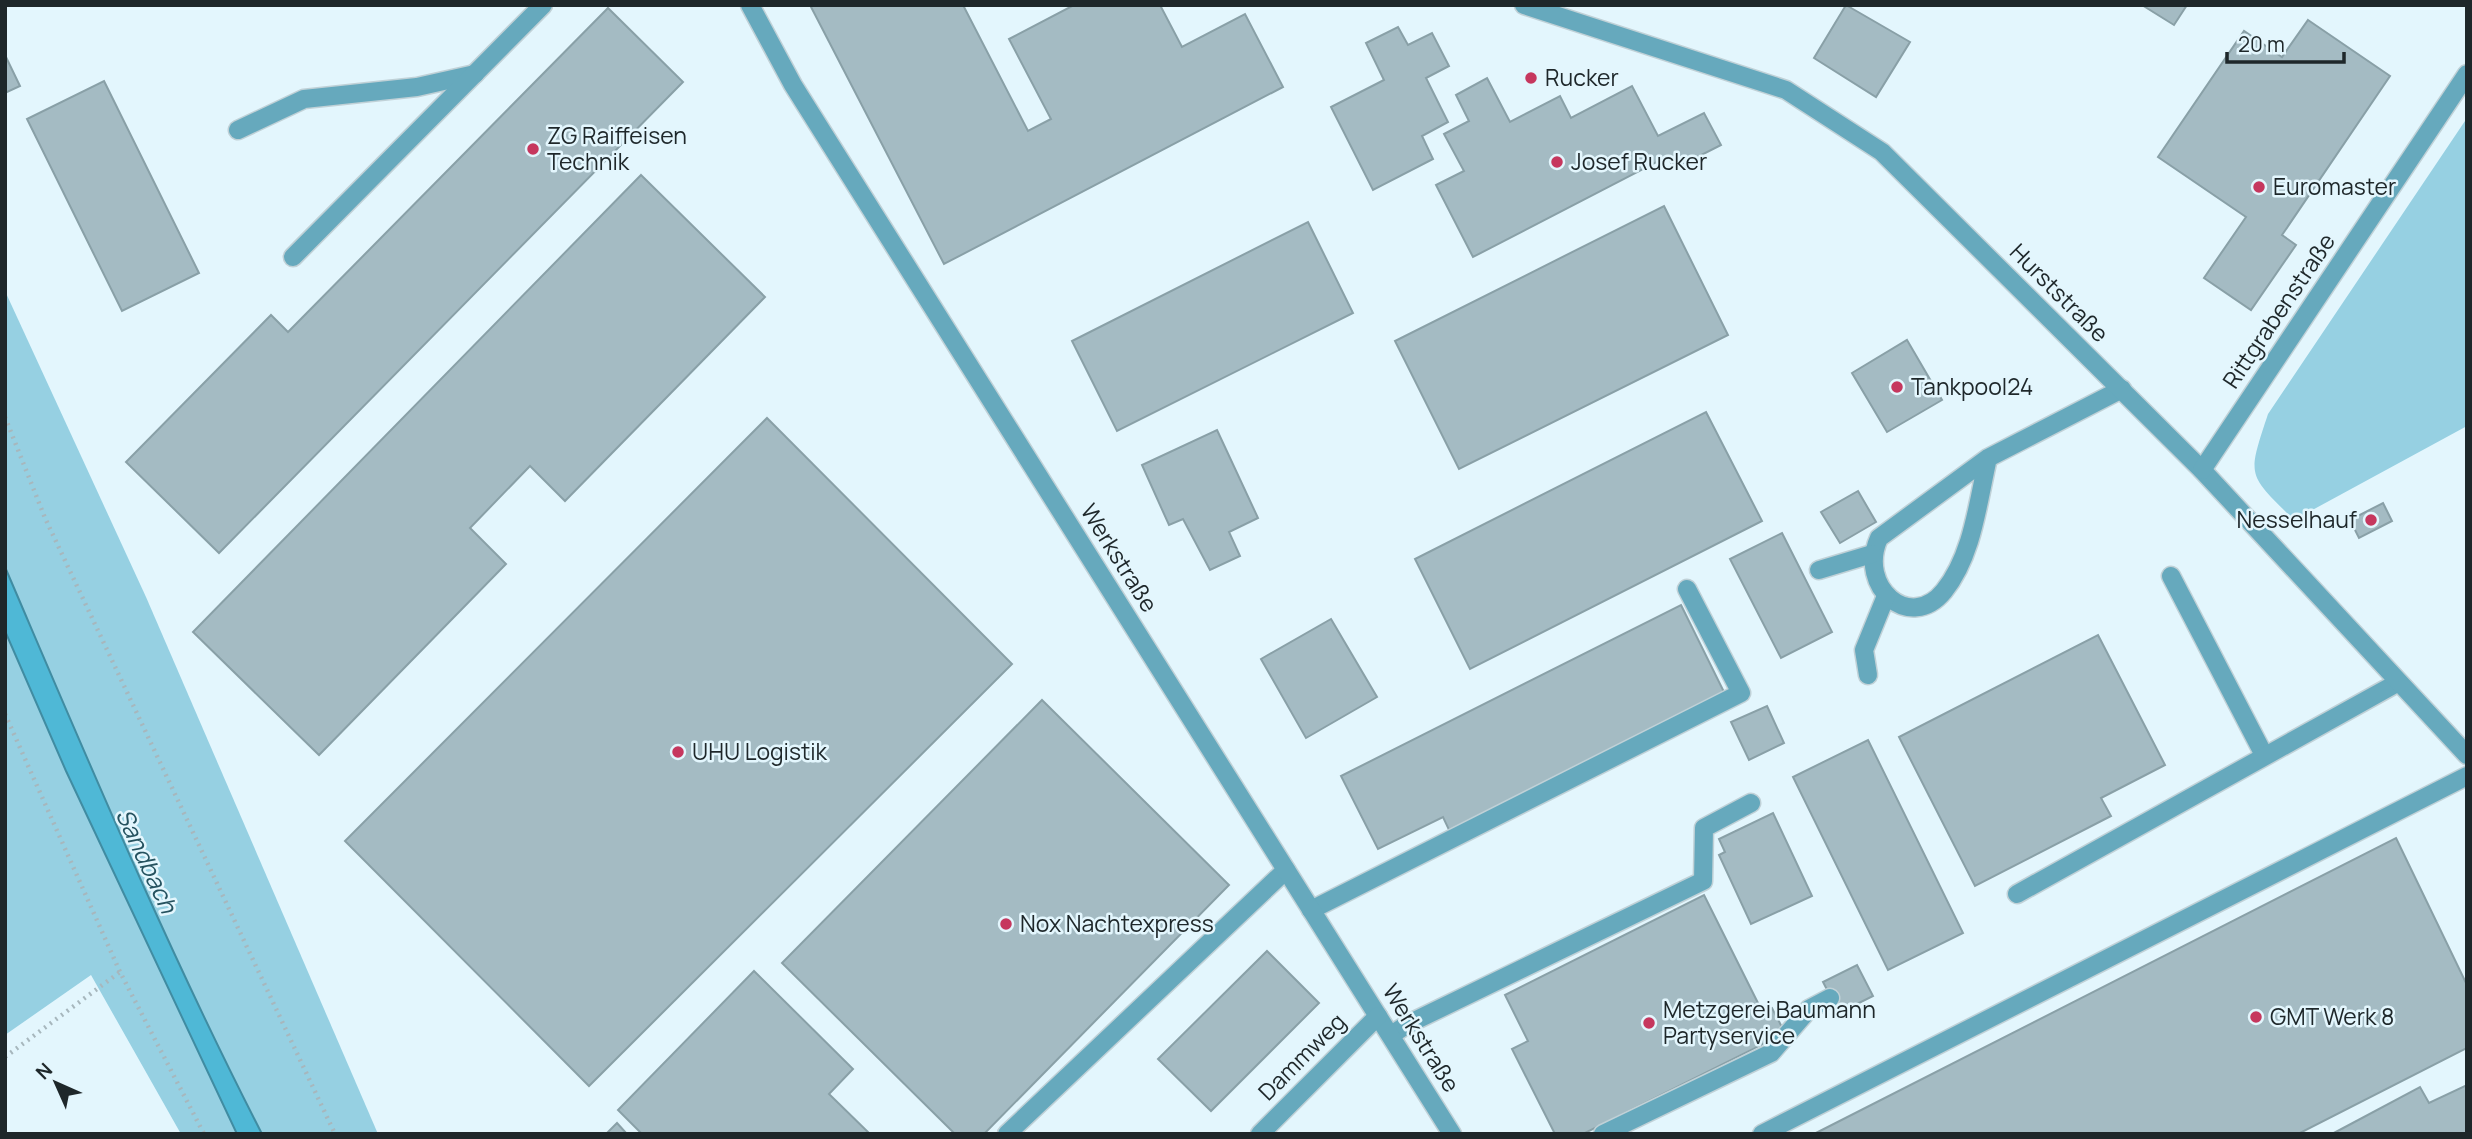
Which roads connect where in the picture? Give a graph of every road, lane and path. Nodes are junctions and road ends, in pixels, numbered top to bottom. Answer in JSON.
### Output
{"nodes":[{"id":1,"x":543,"y":5,"type":"edge"},
{"id":2,"x":750,"y":5,"type":"edge"},
{"id":3,"x":1524,"y":5,"type":"edge"},
{"id":4,"x":475,"y":74,"type":"junction"},
{"id":5,"x":2467,"y":74,"type":"edge"},
{"id":6,"x":238,"y":130,"type":"dead end"},
{"id":7,"x":293,"y":257,"type":"dead end"},
{"id":8,"x":2122,"y":389,"type":"junction"},
{"id":9,"x":5,"y":417,"type":"edge"},
{"id":10,"x":1988,"y":458,"type":"junction"},
{"id":11,"x":2202,"y":470,"type":"junction"},
{"id":12,"x":1872,"y":554,"type":"junction"},
{"id":13,"x":1819,"y":570,"type":"dead end"},
{"id":14,"x":2171,"y":576,"type":"dead end"},
{"id":15,"x":1687,"y":589,"type":"dead end"},
{"id":16,"x":1886,"y":596,"type":"junction"},
{"id":17,"x":1868,"y":675,"type":"dead end"},
{"id":18,"x":2397,"y":683,"type":"junction"},
{"id":19,"x":5,"y":714,"type":"edge"},
{"id":20,"x":2264,"y":755,"type":"junction"},
{"id":21,"x":2467,"y":755,"type":"edge"},
{"id":22,"x":2467,"y":776,"type":"edge"},
{"id":23,"x":1751,"y":803,"type":"dead end"},
{"id":24,"x":1286,"y":870,"type":"junction"},
{"id":25,"x":2017,"y":894,"type":"dead end"},
{"id":26,"x":1311,"y":911,"type":"junction"},
{"id":27,"x":120,"y":972,"type":"junction"},
{"id":28,"x":1830,"y":998,"type":"dead end"},
{"id":29,"x":1378,"y":1016,"type":"junction"},
{"id":30,"x":1391,"y":1035,"type":"junction"},
{"id":31,"x":5,"y":1057,"type":"edge"},
{"id":32,"x":204,"y":1134,"type":"edge"},
{"id":33,"x":335,"y":1134,"type":"edge"},
{"id":34,"x":1007,"y":1134,"type":"edge"},
{"id":35,"x":1261,"y":1134,"type":"edge"},
{"id":36,"x":1452,"y":1134,"type":"edge"},
{"id":37,"x":1603,"y":1134,"type":"edge"},
{"id":38,"x":1762,"y":1134,"type":"edge"}],
"edges":[{"from":1,"to":4,"type":"street"},
{"from":2,"to":24,"type":"street","name":"Werkstraße"},
{"from":3,"to":8,"type":"street","name":"Hurststraße"},
{"from":4,"to":6,"type":"street"},
{"from":4,"to":7,"type":"street"},
{"from":5,"to":11,"type":"street","name":"Rittgrabenstraße"},
{"from":8,"to":10,"type":"street"},
{"from":8,"to":11,"type":"street","name":"Hurststraße"},
{"from":9,"to":33,"type":"path"},
{"from":10,"to":12,"type":"street"},
{"from":10,"to":16,"type":"street"},
{"from":11,"to":18,"type":"street","name":"Hurststraße"},
{"from":12,"to":13,"type":"street"},
{"from":12,"to":16,"type":"street"},
{"from":14,"to":20,"type":"street"},
{"from":15,"to":26,"type":"street"},
{"from":16,"to":17,"type":"street"},
{"from":18,"to":20,"type":"street"},
{"from":18,"to":21,"type":"street","name":"Hurststraße"},
{"from":19,"to":27,"type":"path"},
{"from":20,"to":25,"type":"street"},
{"from":22,"to":38,"type":"street"},
{"from":23,"to":30,"type":"street"},
{"from":24,"to":26,"type":"street","name":"Werkstraße"},
{"from":24,"to":34,"type":"street"},
{"from":26,"to":29,"type":"street","name":"Werkstraße"},
{"from":27,"to":31,"type":"path"},
{"from":27,"to":32,"type":"path"},
{"from":28,"to":37,"type":"street"},
{"from":29,"to":30,"type":"street","name":"Werkstraße"},
{"from":29,"to":35,"type":"street","name":"Dammweg"},
{"from":30,"to":36,"type":"street","name":"Werkstraße"}]}
